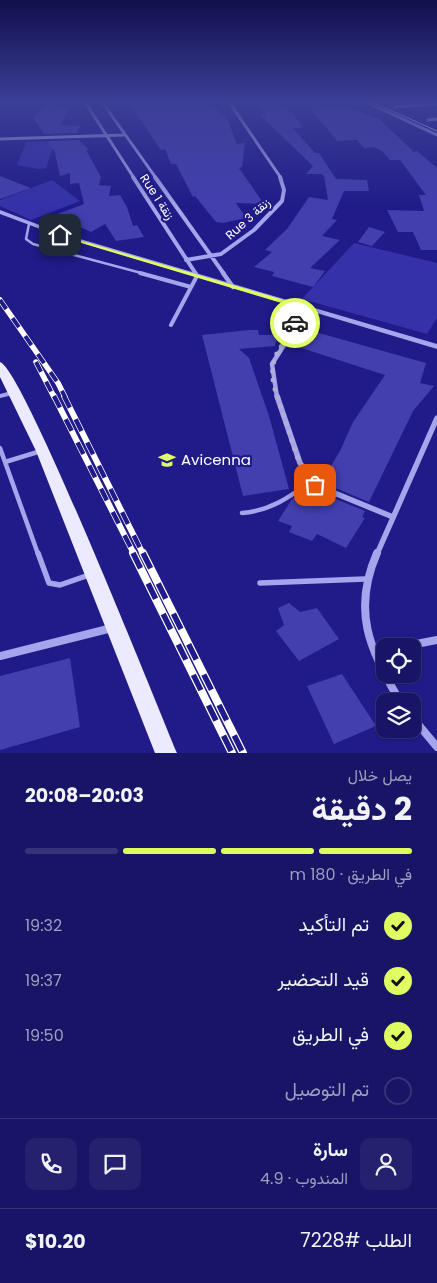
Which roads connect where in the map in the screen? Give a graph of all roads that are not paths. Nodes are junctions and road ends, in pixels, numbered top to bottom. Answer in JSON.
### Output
{"nodes":[{"id":1,"x":66,"y":137,"type":"edge"},
{"id":2,"x":107,"y":137,"type":"edge"},
{"id":3,"x":126,"y":137,"type":"edge"},
{"id":4,"x":253,"y":137,"type":"edge"},
{"id":5,"x":0,"y":139,"type":"edge"},
{"id":6,"x":0,"y":212,"type":"edge"},
{"id":7,"x":29,"y":224,"type":"junction"},
{"id":8,"x":210,"y":256,"type":"junction"},
{"id":9,"x":186,"y":260,"type":"junction"},
{"id":10,"x":197,"y":276,"type":"junction"},
{"id":11,"x":191,"y":287,"type":"junction"},
{"id":12,"x":233,"y":287,"type":"junction"},
{"id":13,"x":299,"y":306,"type":"junction"},
{"id":14,"x":171,"y":325,"type":"dead end"},
{"id":15,"x":437,"y":347,"type":"edge"},
{"id":16,"x":0,"y":366,"type":"edge"},
{"id":17,"x":7,"y":394,"type":"edge"},
{"id":18,"x":437,"y":418,"type":"edge"},
{"id":19,"x":0,"y":448,"type":"edge"},
{"id":20,"x":43,"y":451,"type":"junction"},
{"id":21,"x":5,"y":462,"type":"junction"},
{"id":22,"x":311,"y":481,"type":"junction"},
{"id":23,"x":242,"y":513,"type":"dead end"},
{"id":24,"x":393,"y":517,"type":"junction"},
{"id":25,"x":94,"y":573,"type":"junction"},
{"id":26,"x":365,"y":579,"type":"junction"},
{"id":27,"x":260,"y":583,"type":"dead end"},
{"id":28,"x":115,"y":627,"type":"junction"},
{"id":29,"x":437,"y":640,"type":"edge"},
{"id":30,"x":421,"y":643,"type":"edge"},
{"id":31,"x":375,"y":653,"type":"joint"},
{"id":32,"x":0,"y":656,"type":"edge"},
{"id":33,"x":395,"y":693,"type":"edge"},
{"id":34,"x":421,"y":727,"type":"edge"},
{"id":35,"x":437,"y":746,"type":"edge"},
{"id":36,"x":166,"y":753,"type":"edge"}],
"edges":[{"from":1,"to":5,"type":"street"},
{"from":2,"to":9,"type":"street","name":"Rue 1 زنقة"},
{"from":3,"to":8,"type":"street","name":"Rue 1 زنقة"},
{"from":4,"to":8,"type":"street","name":"Rue 3 زنقة"},
{"from":6,"to":7,"type":"street"},
{"from":7,"to":10,"type":"street"},
{"from":7,"to":11,"type":"lane"},
{"from":8,"to":9,"type":"street","name":"Rue 3 زنقة"},
{"from":8,"to":12,"type":"street"},
{"from":9,"to":10,"type":"street","name":"Rue 1 زنقة"},
{"from":10,"to":11,"type":"lane"},
{"from":10,"to":12,"type":"street"},
{"from":11,"to":14,"type":"lane"},
{"from":12,"to":13,"type":"street"},
{"from":13,"to":15,"type":"street"},
{"from":13,"to":22,"type":"street"},
{"from":16,"to":17,"type":"main road"},
{"from":17,"to":20,"type":"main road"},
{"from":18,"to":24,"type":"street"},
{"from":19,"to":21,"type":"lane"},
{"from":20,"to":21,"type":"lane"},
{"from":20,"to":25,"type":"main road"},
{"from":21,"to":25,"type":"lane"},
{"from":22,"to":23,"type":"lane"},
{"from":22,"to":24,"type":"street"},
{"from":24,"to":26,"type":"street"},
{"from":25,"to":28,"type":"main road"},
{"from":26,"to":27,"type":"lane"},
{"from":26,"to":31,"type":"street"},
{"from":28,"to":32,"type":"street"},
{"from":28,"to":36,"type":"main road"},
{"from":29,"to":30,"type":"street"},
{"from":31,"to":33,"type":"street"},
{"from":34,"to":35,"type":"street"}]}
